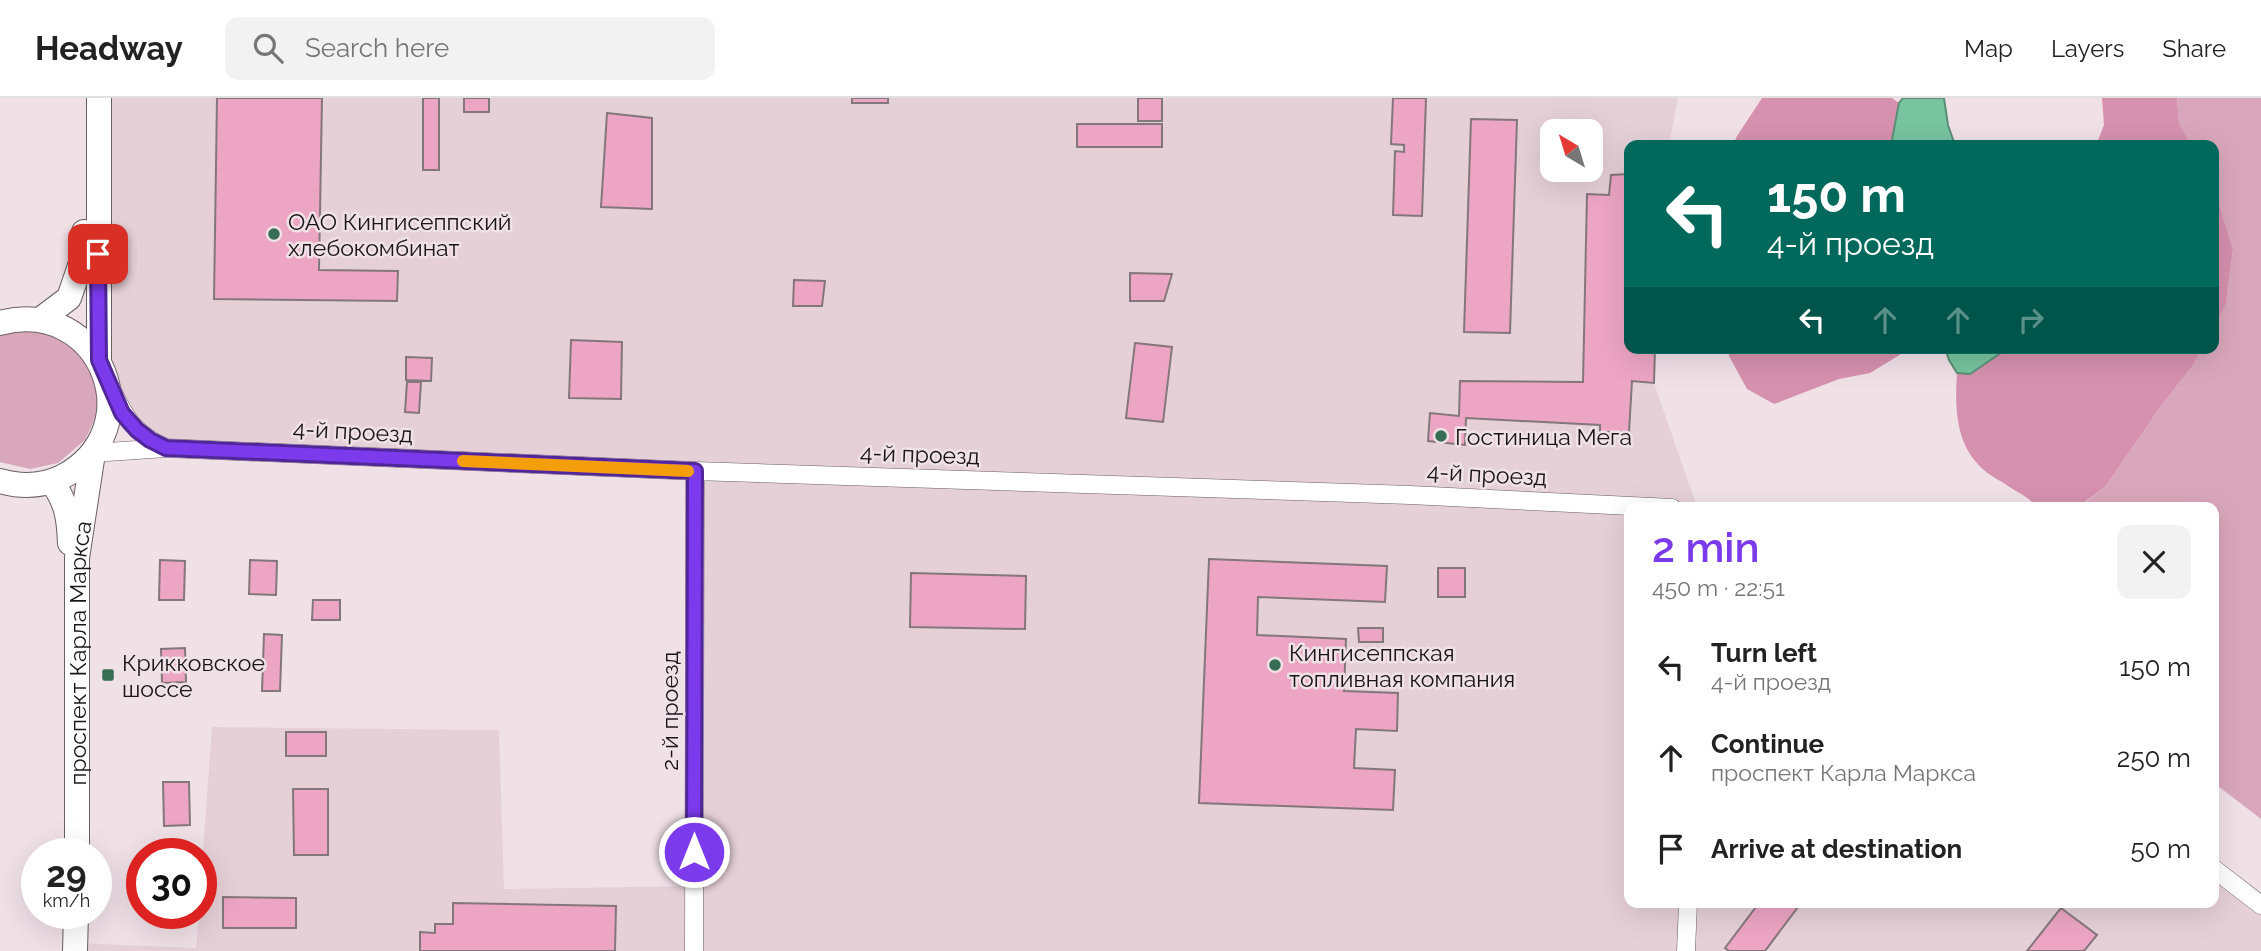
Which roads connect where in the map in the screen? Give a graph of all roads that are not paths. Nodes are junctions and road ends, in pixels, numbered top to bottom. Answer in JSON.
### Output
{"nodes":[{"id":1,"x":84,"y":98,"type":"edge"},
{"id":2,"x":99,"y":98,"type":"edge"},
{"id":3,"x":41,"y":320,"type":"junction"},
{"id":4,"x":0,"y":323,"type":"edge"},
{"id":5,"x":103,"y":369,"type":"junction"},
{"id":6,"x":166,"y":448,"type":"junction"},
{"id":7,"x":93,"y":453,"type":"junction"},
{"id":8,"x":695,"y":471,"type":"junction"},
{"id":9,"x":0,"y":481,"type":"edge"},
{"id":10,"x":52,"y":482,"type":"junction"},
{"id":11,"x":1624,"y":506,"type":"edge"},
{"id":12,"x":70,"y":838,"type":"edge"},
{"id":13,"x":77,"y":838,"type":"edge"},
{"id":14,"x":2219,"y":873,"type":"edge"},
{"id":15,"x":2261,"y":905,"type":"edge"},
{"id":16,"x":1688,"y":908,"type":"edge"},
{"id":17,"x":69,"y":929,"type":"edge"},
{"id":18,"x":76,"y":929,"type":"edge"},
{"id":19,"x":69,"y":951,"type":"edge"},
{"id":20,"x":75,"y":951,"type":"edge"},
{"id":21,"x":694,"y":951,"type":"edge"},
{"id":22,"x":1686,"y":951,"type":"edge"}],
"edges":[{"from":1,"to":3,"type":"main road"},
{"from":2,"to":5,"type":"main road","name":"проспект Карла Маркса"},
{"from":3,"to":4,"type":"main road"},
{"from":3,"to":5,"type":"main road"},
{"from":5,"to":6,"type":"street"},
{"from":5,"to":7,"type":"main road","name":"проспект Карла Маркса"},
{"from":6,"to":7,"type":"street","name":"4-й проезд"},
{"from":6,"to":8,"type":"street","name":"4-й проезд"},
{"from":7,"to":10,"type":"main road","name":"проспект Карла Маркса"},
{"from":7,"to":13,"type":"main road","name":"проспект Карла Маркса"},
{"from":8,"to":11,"type":"street","name":"4-й проезд"},
{"from":8,"to":21,"type":"street","name":"2-й проезд"},
{"from":9,"to":10,"type":"main road","name":"проспект Карла Маркса"},
{"from":10,"to":12,"type":"main road"},
{"from":14,"to":15,"type":"street"},
{"from":16,"to":22,"type":"street"},
{"from":17,"to":19,"type":"main road"},
{"from":18,"to":20,"type":"main road"}]}
